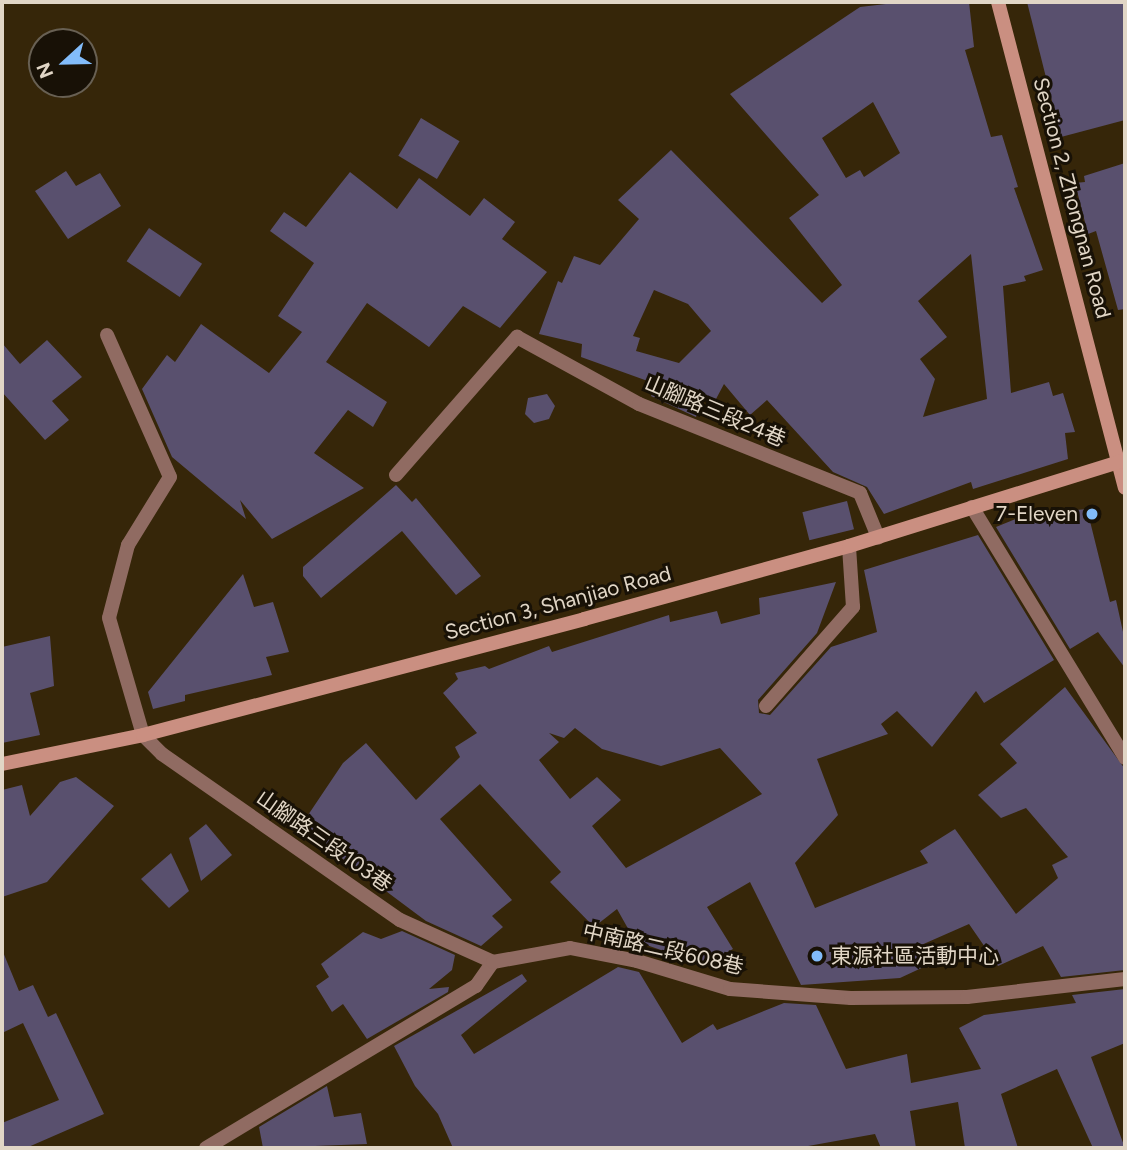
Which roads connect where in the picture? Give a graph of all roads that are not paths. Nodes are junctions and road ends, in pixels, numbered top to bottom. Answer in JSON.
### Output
{"nodes":[{"id":1,"x":998,"y":2,"type":"edge"},
{"id":2,"x":107,"y":335,"type":"dead end"},
{"id":3,"x":1123,"y":461,"type":"edge"},
{"id":4,"x":396,"y":475,"type":"dead end"},
{"id":5,"x":1125,"y":488,"type":"edge"},
{"id":6,"x":972,"y":507,"type":"junction"},
{"id":7,"x":878,"y":537,"type":"junction"},
{"id":8,"x":849,"y":546,"type":"junction"},
{"id":9,"x":766,"y":706,"type":"dead end"},
{"id":10,"x":143,"y":734,"type":"junction"},
{"id":11,"x":1125,"y":758,"type":"edge"},
{"id":12,"x":2,"y":764,"type":"edge"},
{"id":13,"x":493,"y":962,"type":"junction"},
{"id":14,"x":1125,"y":979,"type":"edge"},
{"id":15,"x":206,"y":1148,"type":"edge"}],
"edges":[{"from":1,"to":3,"type":"main road","name":"Section 2, Zhongnan Road"},
{"from":2,"to":10,"type":"lane"},
{"from":3,"to":5,"type":"main road","name":"Section 2, Zhongnan Road"},
{"from":3,"to":6,"type":"main road","name":"Section 3, Shanjiao Road"},
{"from":4,"to":7,"type":"lane","name":"山腳路三段24巷"},
{"from":6,"to":7,"type":"main road","name":"Section 3, Shanjiao Road"},
{"from":6,"to":11,"type":"lane"},
{"from":7,"to":8,"type":"main road","name":"Section 3, Shanjiao Road"},
{"from":8,"to":9,"type":"lane"},
{"from":8,"to":10,"type":"main road","name":"Section 3, Shanjiao Road"},
{"from":10,"to":12,"type":"main road","name":"Section 3, Shanjiao Road"},
{"from":10,"to":13,"type":"lane","name":"山腳路三段103巷"},
{"from":13,"to":14,"type":"lane","name":"中南路二段608巷"},
{"from":13,"to":15,"type":"lane"}]}
